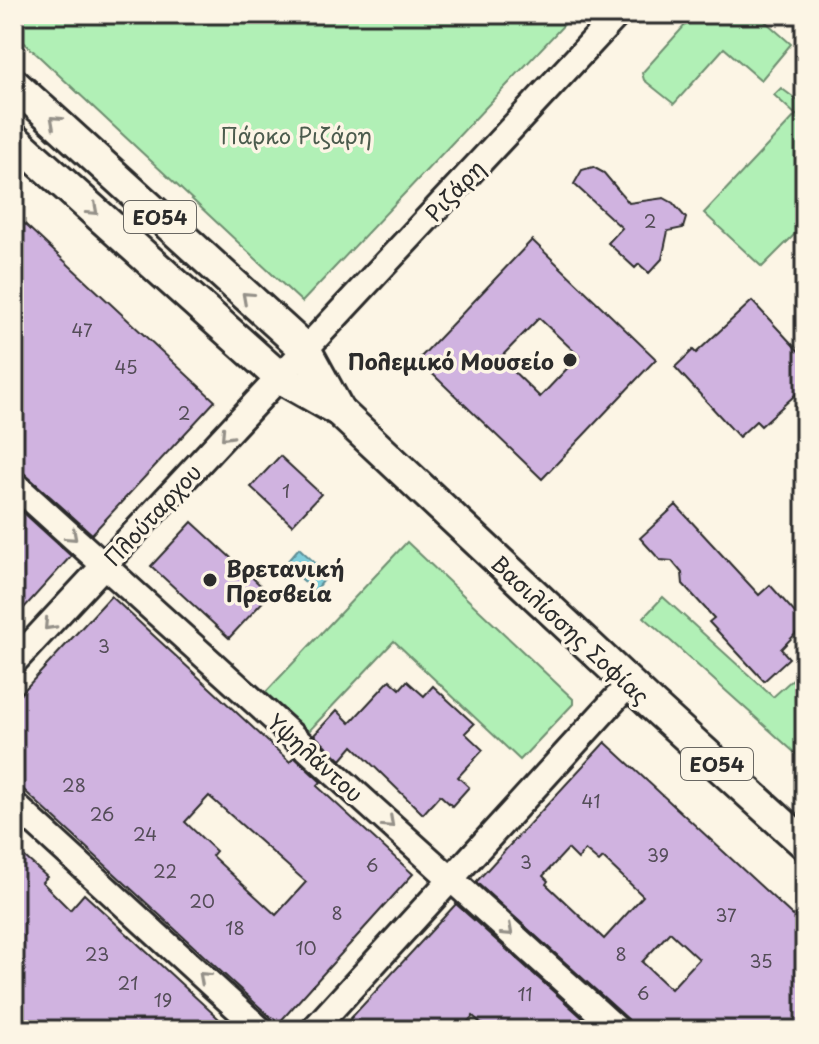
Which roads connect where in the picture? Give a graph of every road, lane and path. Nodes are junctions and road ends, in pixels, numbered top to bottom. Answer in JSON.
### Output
{"nodes":[{"id":1,"x":618,"y":14,"type":"edge"},
{"id":2,"x":14,"y":84,"type":"edge"},
{"id":3,"x":14,"y":139,"type":"edge"},
{"id":4,"x":291,"y":364,"type":"junction"},
{"id":5,"x":14,"y":484,"type":"edge"},
{"id":6,"x":105,"y":566,"type":"junction"},
{"id":7,"x":14,"y":662,"type":"edge"},
{"id":8,"x":630,"y":683,"type":"junction"},
{"id":9,"x":14,"y":804,"type":"edge"},
{"id":10,"x":805,"y":844,"type":"edge"},
{"id":11,"x":451,"y":879,"type":"junction"},
{"id":12,"x":261,"y":1030,"type":"edge"},
{"id":13,"x":313,"y":1030,"type":"edge"},
{"id":14,"x":618,"y":1030,"type":"edge"}],
"edges":[{"from":1,"to":4,"type":"street","name":"Ριζάρη"},
{"from":4,"to":2,"type":"main road","name":"Βασιλίσσης Σοφίας","number":"ΕΟ54","one_way":true},
{"from":3,"to":4,"type":"main road","name":"Βασιλίσσης Σοφίας","number":"ΕΟ54","one_way":true},
{"from":4,"to":6,"type":"street","name":"Πλούταρχου","one_way":true},
{"from":4,"to":8,"type":"main road","name":"Βασιλίσσης Σοφίας","number":"ΕΟ54"},
{"from":5,"to":6,"type":"street","name":"Υψηλάντου","one_way":true},
{"from":6,"to":7,"type":"street","name":"Πλούταρχου","one_way":true},
{"from":6,"to":11,"type":"street","name":"Υψηλάντου","one_way":true},
{"from":8,"to":10,"type":"main road","name":"Βασιλίσσης Σοφίας","number":"ΕΟ54"},
{"from":8,"to":11,"type":"street"},
{"from":12,"to":9,"type":"street","one_way":true},
{"from":11,"to":13,"type":"street"},
{"from":11,"to":14,"type":"street","name":"Υψηλάντου","one_way":true}]}
